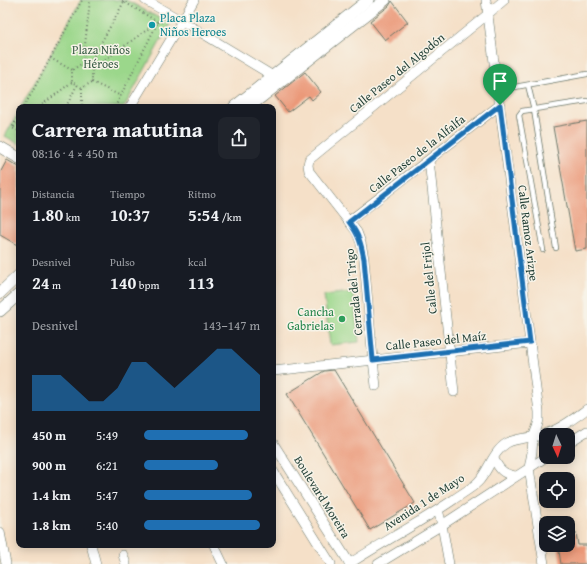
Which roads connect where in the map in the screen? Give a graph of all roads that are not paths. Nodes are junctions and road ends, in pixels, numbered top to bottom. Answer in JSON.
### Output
{"nodes":[{"id":1,"x":145,"y":0,"type":"edge"},
{"id":2,"x":194,"y":0,"type":"edge"},
{"id":3,"x":368,"y":0,"type":"edge"},
{"id":4,"x":385,"y":0,"type":"edge"},
{"id":5,"x":486,"y":0,"type":"edge"},
{"id":6,"x":504,"y":0,"type":"edge"},
{"id":7,"x":488,"y":14,"type":"junction"},
{"id":8,"x":182,"y":20,"type":"junction"},
{"id":9,"x":587,"y":74,"type":"edge"},
{"id":10,"x":277,"y":79,"type":"junction"},
{"id":11,"x":528,"y":85,"type":"junction"},
{"id":12,"x":498,"y":90,"type":"junction"},
{"id":13,"x":587,"y":101,"type":"edge"},
{"id":14,"x":132,"y":104,"type":"edge"},
{"id":15,"x":239,"y":104,"type":"edge"},
{"id":16,"x":252,"y":104,"type":"edge"},
{"id":17,"x":500,"y":105,"type":"junction"},
{"id":18,"x":534,"y":110,"type":"junction"},
{"id":19,"x":0,"y":147,"type":"edge"},
{"id":20,"x":16,"y":156,"type":"edge"},
{"id":21,"x":430,"y":160,"type":"junction"},
{"id":22,"x":308,"y":165,"type":"joint"},
{"id":23,"x":349,"y":222,"type":"junction"},
{"id":24,"x":556,"y":248,"type":"dead end"},
{"id":25,"x":543,"y":250,"type":"dead end"},
{"id":26,"x":16,"y":279,"type":"edge"},
{"id":27,"x":0,"y":293,"type":"edge"},
{"id":28,"x":16,"y":297,"type":"edge"},
{"id":29,"x":0,"y":311,"type":"edge"},
{"id":30,"x":530,"y":342,"type":"junction"},
{"id":31,"x":449,"y":351,"type":"junction"},
{"id":32,"x":373,"y":360,"type":"junction"},
{"id":33,"x":276,"y":371,"type":"edge"},
{"id":34,"x":376,"y":386,"type":"dead end"},
{"id":35,"x":454,"y":392,"type":"dead end"},
{"id":36,"x":587,"y":409,"type":"edge"},
{"id":37,"x":587,"y":431,"type":"edge"},
{"id":38,"x":533,"y":438,"type":"junction"},
{"id":39,"x":575,"y":439,"type":"edge"},
{"id":40,"x":276,"y":453,"type":"edge"},
{"id":41,"x":494,"y":459,"type":"junction"},
{"id":42,"x":539,"y":461,"type":"edge"},
{"id":43,"x":528,"y":468,"type":"junction"},
{"id":44,"x":276,"y":476,"type":"edge"},
{"id":45,"x":515,"y":476,"type":"junction"},
{"id":46,"x":301,"y":486,"type":"junction"},
{"id":47,"x":288,"y":495,"type":"junction"},
{"id":48,"x":438,"y":510,"type":"junction"},
{"id":49,"x":442,"y":524,"type":"junction"},
{"id":50,"x":0,"y":532,"type":"edge"},
{"id":51,"x":92,"y":548,"type":"edge"},
{"id":52,"x":215,"y":548,"type":"edge"},
{"id":53,"x":6,"y":564,"type":"edge"},
{"id":54,"x":96,"y":564,"type":"edge"},
{"id":55,"x":223,"y":564,"type":"edge"},
{"id":56,"x":331,"y":564,"type":"edge"},
{"id":57,"x":349,"y":564,"type":"edge"},
{"id":58,"x":378,"y":564,"type":"edge"},
{"id":59,"x":449,"y":564,"type":"edge"},
{"id":60,"x":544,"y":564,"type":"edge"}],
"edges":[{"from":1,"to":8,"type":"street"},
{"from":2,"to":8,"type":"street"},
{"from":3,"to":10,"type":"street"},
{"from":4,"to":10,"type":"street"},
{"from":5,"to":7,"type":"street","name":"Calle Ramoz Arizpe"},
{"from":6,"to":7,"type":"street","name":"Calle Paseo del Algodón"},
{"from":7,"to":12,"type":"street","name":"Calle Ramoz Arizpe"},
{"from":7,"to":22,"type":"street","name":"Calle Paseo del Algodón"},
{"from":8,"to":10,"type":"street"},
{"from":8,"to":14,"type":"street"},
{"from":9,"to":11,"type":"lane"},
{"from":10,"to":15,"type":"street"},
{"from":10,"to":16,"type":"street"},
{"from":11,"to":12,"type":"lane"},
{"from":11,"to":18,"type":"lane"},
{"from":12,"to":17,"type":"street","name":"Calle Ramoz Arizpe"},
{"from":13,"to":18,"type":"lane"},
{"from":17,"to":21,"type":"street","name":"Calle Paseo de la Alfalfa"},
{"from":17,"to":30,"type":"street","name":"Calle Ramoz Arizpe"},
{"from":18,"to":24,"type":"lane"},
{"from":18,"to":25,"type":"lane"},
{"from":19,"to":20,"type":"street"},
{"from":21,"to":23,"type":"street","name":"Calle Paseo de la Alfalfa"},
{"from":21,"to":31,"type":"street","name":"Calle del Frijol"},
{"from":22,"to":23,"type":"street","name":"Cerrada del Trigo"},
{"from":23,"to":32,"type":"street","name":"Cerrada del Trigo"},
{"from":26,"to":27,"type":"street"},
{"from":28,"to":29,"type":"street"},
{"from":30,"to":31,"type":"street","name":"Calle Paseo del Maíz"},
{"from":30,"to":38,"type":"street","name":"Calle Ramoz Arizpe"},
{"from":31,"to":32,"type":"street","name":"Calle Paseo del Maíz"},
{"from":31,"to":35,"type":"street","name":"Calle del Frijol"},
{"from":32,"to":33,"type":"street","name":"Calle Paseo del Maíz"},
{"from":32,"to":34,"type":"street","name":"Cerrada del Trigo"},
{"from":36,"to":38,"type":"street","name":"Avenida 1 de Mayo"},
{"from":37,"to":39,"type":"street"},
{"from":38,"to":41,"type":"street","name":"Avenida 1 de Mayo"},
{"from":38,"to":43,"type":"street","name":"Calle Ramoz Arizpe"},
{"from":40,"to":46,"type":"street","name":"Boulevard Moreira"},
{"from":41,"to":45,"type":"street"},
{"from":41,"to":48,"type":"street","name":"Avenida 1 de Mayo"},
{"from":42,"to":43,"type":"street"},
{"from":43,"to":45,"type":"street"},
{"from":43,"to":60,"type":"street"},
{"from":44,"to":47,"type":"street"},
{"from":45,"to":49,"type":"street"},
{"from":46,"to":47,"type":"street"},
{"from":46,"to":57,"type":"street","name":"Boulevard Moreira"},
{"from":47,"to":56,"type":"street"},
{"from":48,"to":49,"type":"street"},
{"from":48,"to":57,"type":"street","name":"Avenida 1 de Mayo"},
{"from":49,"to":58,"type":"street"},
{"from":49,"to":59,"type":"street"},
{"from":50,"to":53,"type":"street"},
{"from":51,"to":54,"type":"street"},
{"from":52,"to":55,"type":"street"}]}
